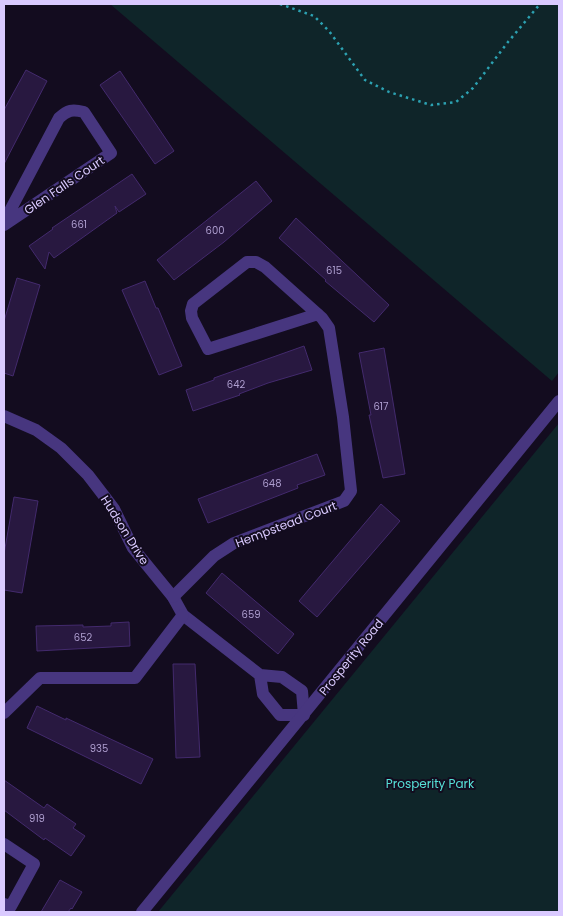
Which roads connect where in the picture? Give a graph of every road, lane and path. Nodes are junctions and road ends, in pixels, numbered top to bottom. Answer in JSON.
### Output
{"nodes":[{"id":1,"x":280,"y":4,"type":"edge"},
{"id":2,"x":540,"y":4,"type":"edge"},
{"id":3,"x":4,"y":223,"type":"edge"},
{"id":4,"x":318,"y":314,"type":"junction"},
{"id":5,"x":559,"y":401,"type":"edge"},
{"id":6,"x":4,"y":416,"type":"edge"},
{"id":7,"x":173,"y":597,"type":"junction"},
{"id":8,"x":183,"y":615,"type":"junction"},
{"id":9,"x":260,"y":675,"type":"junction"},
{"id":10,"x":4,"y":713,"type":"edge"},
{"id":11,"x":304,"y":715,"type":"junction"},
{"id":12,"x":4,"y":844,"type":"edge"},
{"id":13,"x":4,"y":904,"type":"edge"},
{"id":14,"x":142,"y":912,"type":"edge"}],
"edges":[{"from":1,"to":2,"type":"path"},
{"from":3,"to":3,"type":"street","name":"Glen Falls Court"},
{"from":4,"to":4,"type":"street","name":"Hempstead Court"},
{"from":4,"to":7,"type":"street","name":"Hempstead Court"},
{"from":5,"to":11,"type":"street","name":"Prosperity Road"},
{"from":6,"to":7,"type":"street","name":"Hudson Drive"},
{"from":7,"to":8,"type":"street","name":"Hudson Drive"},
{"from":8,"to":9,"type":"street","name":"Hudson Drive"},
{"from":8,"to":10,"type":"street"},
{"from":9,"to":11,"type":"street","name":"Hudson Drive"},
{"from":9,"to":11,"type":"street"},
{"from":11,"to":14,"type":"street","name":"Prosperity Road"},
{"from":12,"to":13,"type":"street"}]}
